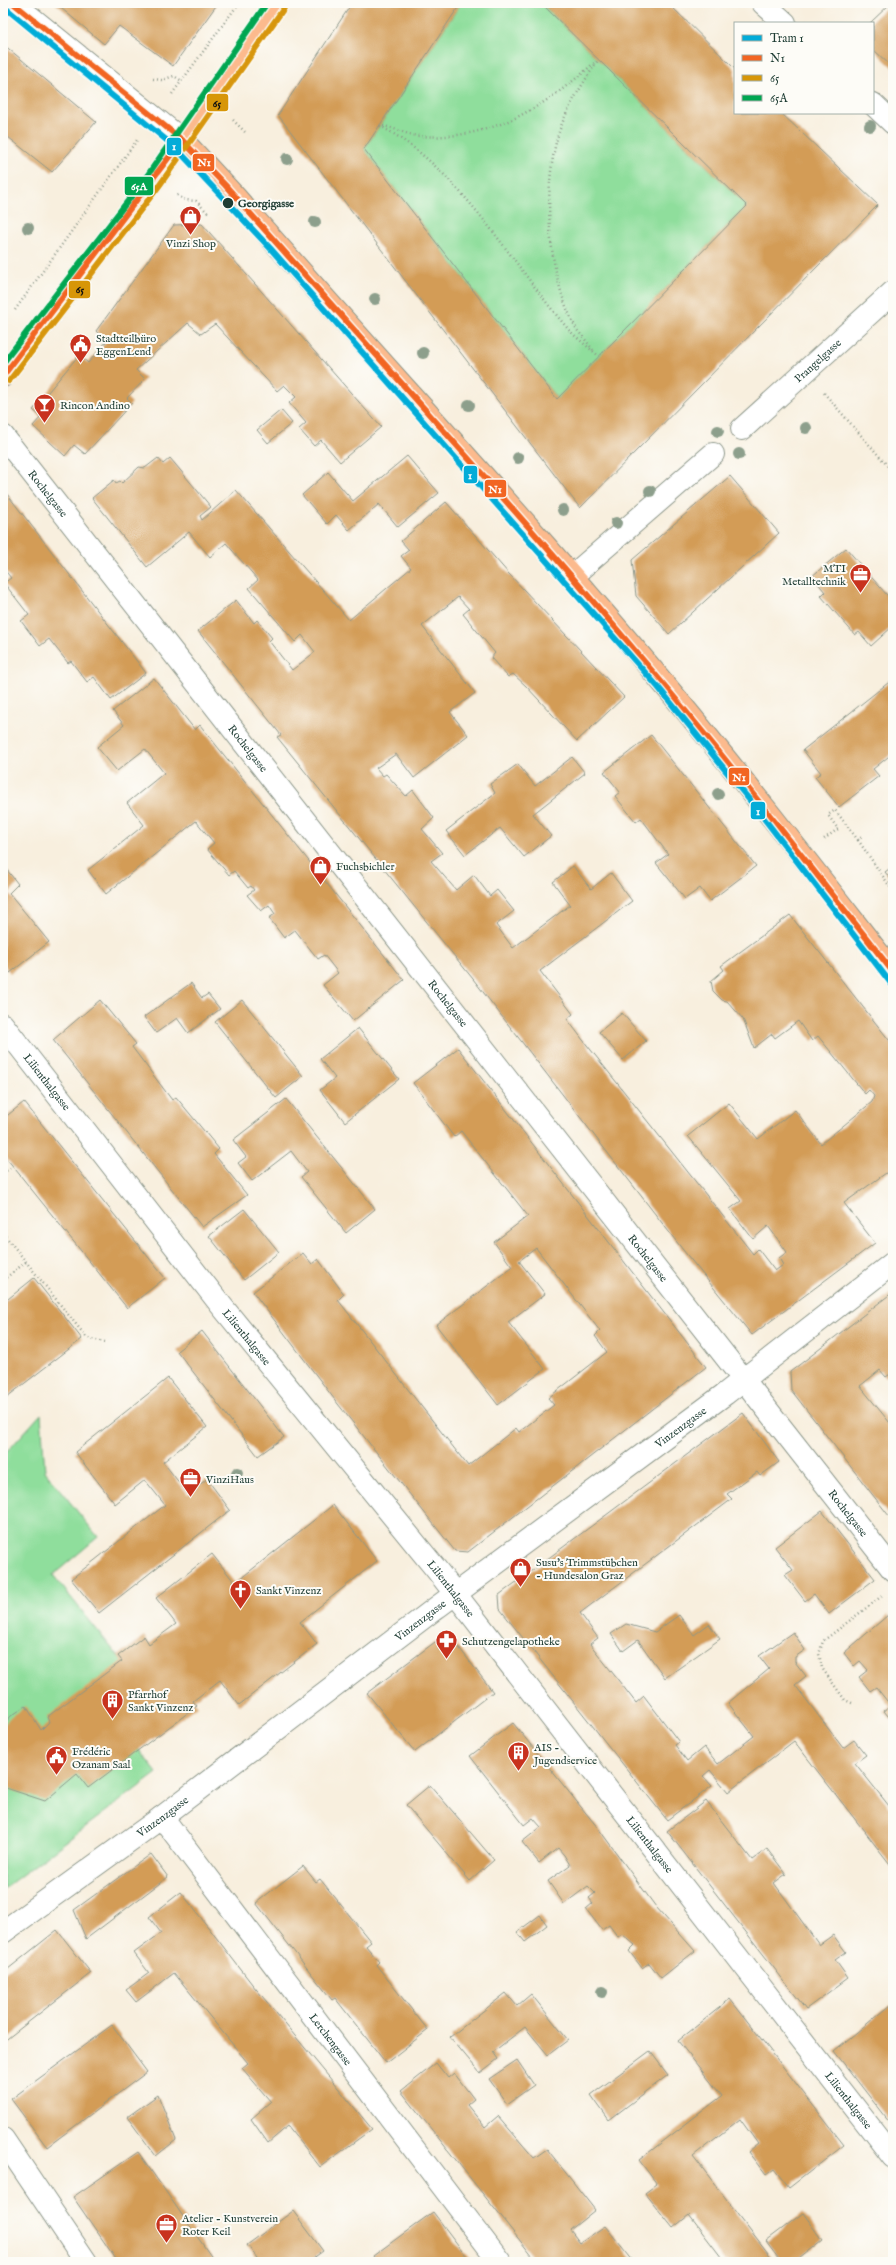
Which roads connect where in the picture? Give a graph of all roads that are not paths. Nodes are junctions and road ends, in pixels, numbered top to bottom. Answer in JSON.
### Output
{"nodes":[{"id":1,"x":13,"y":3,"type":"edge"},
{"id":2,"x":277,"y":3,"type":"edge"},
{"id":3,"x":763,"y":3,"type":"edge"},
{"id":4,"x":784,"y":22,"type":"edge"},
{"id":5,"x":874,"y":105,"type":"edge"},
{"id":6,"x":893,"y":123,"type":"edge"},
{"id":7,"x":182,"y":140,"type":"junction"},
{"id":8,"x":893,"y":292,"type":"edge"},
{"id":9,"x":3,"y":376,"type":"edge"},
{"id":10,"x":742,"y":429,"type":"dead end"},
{"id":11,"x":3,"y":436,"type":"edge"},
{"id":12,"x":713,"y":454,"type":"dead end"},
{"id":13,"x":571,"y":576,"type":"junction"},
{"id":14,"x":893,"y":972,"type":"edge"},
{"id":15,"x":3,"y":1025,"type":"edge"},
{"id":16,"x":893,"y":1263,"type":"edge"},
{"id":17,"x":744,"y":1380,"type":"junction"},
{"id":18,"x":893,"y":1570,"type":"edge"},
{"id":19,"x":455,"y":1594,"type":"junction"},
{"id":20,"x":162,"y":1817,"type":"junction"},
{"id":21,"x":3,"y":1932,"type":"edge"},
{"id":22,"x":3,"y":2139,"type":"edge"},
{"id":23,"x":893,"y":2157,"type":"edge"},
{"id":24,"x":86,"y":2262,"type":"edge"},
{"id":25,"x":500,"y":2262,"type":"edge"}],
"edges":[{"from":1,"to":7,"type":"street"},
{"from":2,"to":7,"type":"main road"},
{"from":3,"to":4,"type":"street"},
{"from":5,"to":6,"type":"street"},
{"from":7,"to":9,"type":"main road"},
{"from":7,"to":13,"type":"main road"},
{"from":8,"to":10,"type":"street","name":"Prangelgasse"},
{"from":11,"to":17,"type":"street","name":"Rochelgasse"},
{"from":12,"to":13,"type":"street"},
{"from":13,"to":14,"type":"main road"},
{"from":15,"to":19,"type":"street","name":"Lilienthalgasse"},
{"from":16,"to":17,"type":"street","name":"Vinzenzgasse"},
{"from":17,"to":18,"type":"street","name":"Rochelgasse"},
{"from":17,"to":19,"type":"street","name":"Vinzenzgasse"},
{"from":19,"to":20,"type":"street","name":"Vinzenzgasse"},
{"from":19,"to":23,"type":"street","name":"Lilienthalgasse"},
{"from":20,"to":21,"type":"street","name":"Vinzenzgasse"},
{"from":20,"to":25,"type":"street","name":"Lerchengasse"},
{"from":22,"to":24,"type":"street"}]}
